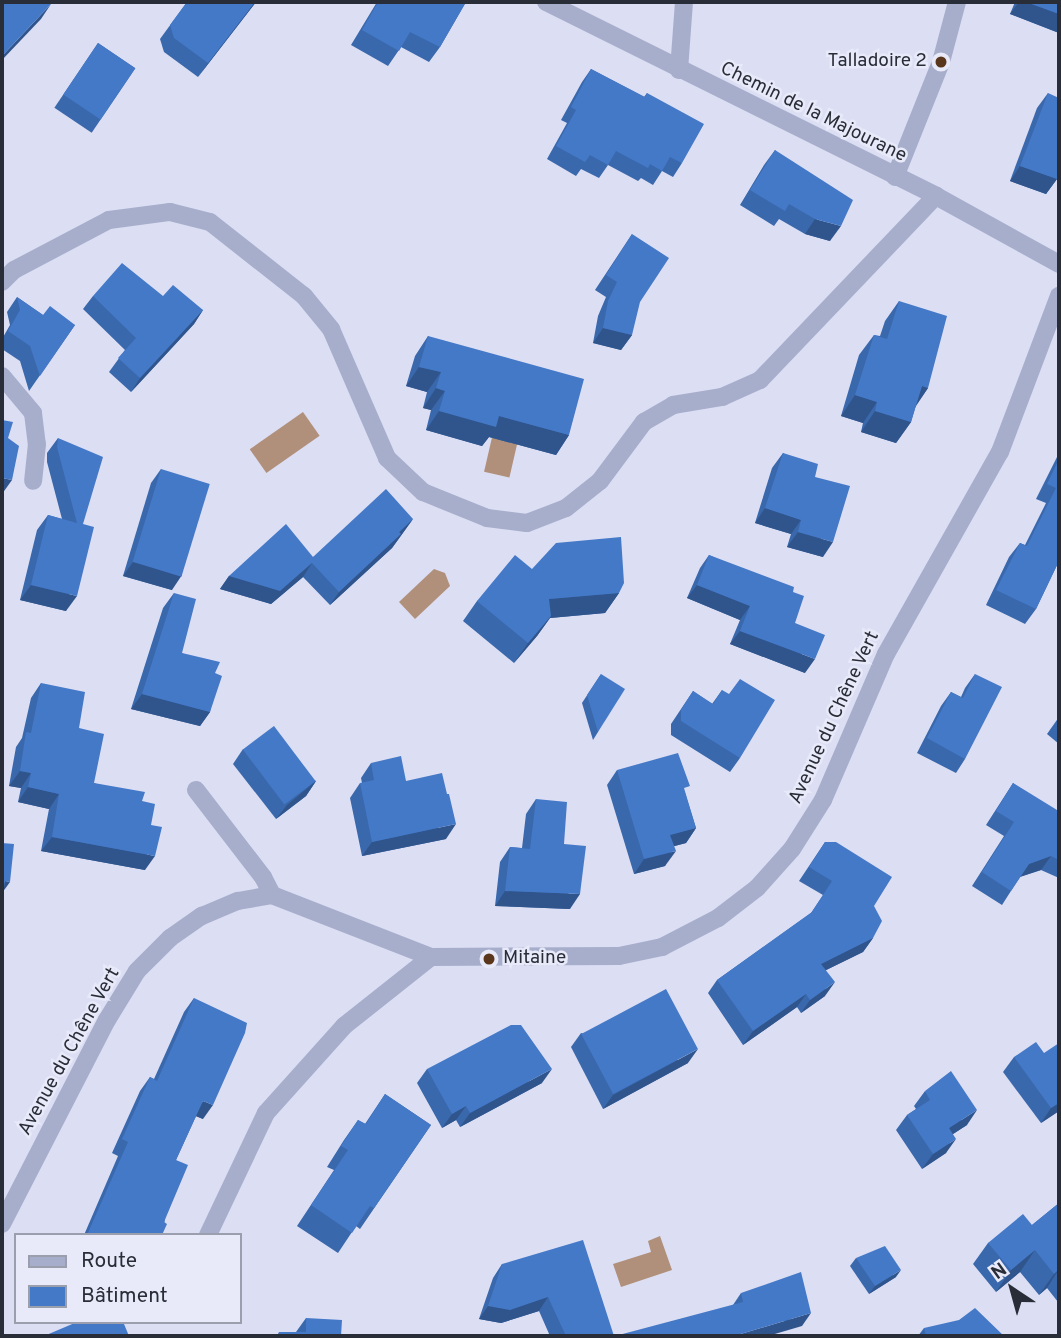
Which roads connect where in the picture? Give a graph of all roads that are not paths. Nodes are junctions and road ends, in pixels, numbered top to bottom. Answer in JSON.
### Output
{"nodes":[{"id":1,"x":546,"y":2,"type":"edge"},
{"id":2,"x":684,"y":2,"type":"edge"},
{"id":3,"x":957,"y":2,"type":"edge"},
{"id":4,"x":679,"y":70,"type":"junction"},
{"id":5,"x":895,"y":177,"type":"junction"},
{"id":6,"x":936,"y":196,"type":"junction"},
{"id":7,"x":1059,"y":264,"type":"edge"},
{"id":8,"x":2,"y":282,"type":"edge"},
{"id":9,"x":1059,"y":296,"type":"edge"},
{"id":10,"x":2,"y":376,"type":"edge"},
{"id":11,"x":33,"y":481,"type":"dead end"},
{"id":12,"x":196,"y":790,"type":"dead end"},
{"id":13,"x":272,"y":895,"type":"junction"},
{"id":14,"x":431,"y":957,"type":"junction"},
{"id":15,"x":2,"y":1224,"type":"edge"},
{"id":16,"x":209,"y":1233,"type":"edge"}],
"edges":[{"from":1,"to":4,"type":"street","name":"Chemin de la Majourane"},
{"from":2,"to":4,"type":"street"},
{"from":3,"to":5,"type":"street"},
{"from":4,"to":5,"type":"street","name":"Chemin de la Majourane"},
{"from":5,"to":6,"type":"street","name":"Chemin de la Majourane"},
{"from":6,"to":7,"type":"street","name":"Chemin de la Majourane"},
{"from":6,"to":8,"type":"street"},
{"from":9,"to":14,"type":"street","name":"Avenue du Chêne Vert"},
{"from":10,"to":11,"type":"street"},
{"from":12,"to":13,"type":"street"},
{"from":13,"to":14,"type":"street","name":"Avenue du Chêne Vert"},
{"from":13,"to":15,"type":"street","name":"Avenue du Chêne Vert"},
{"from":14,"to":16,"type":"street"}]}
